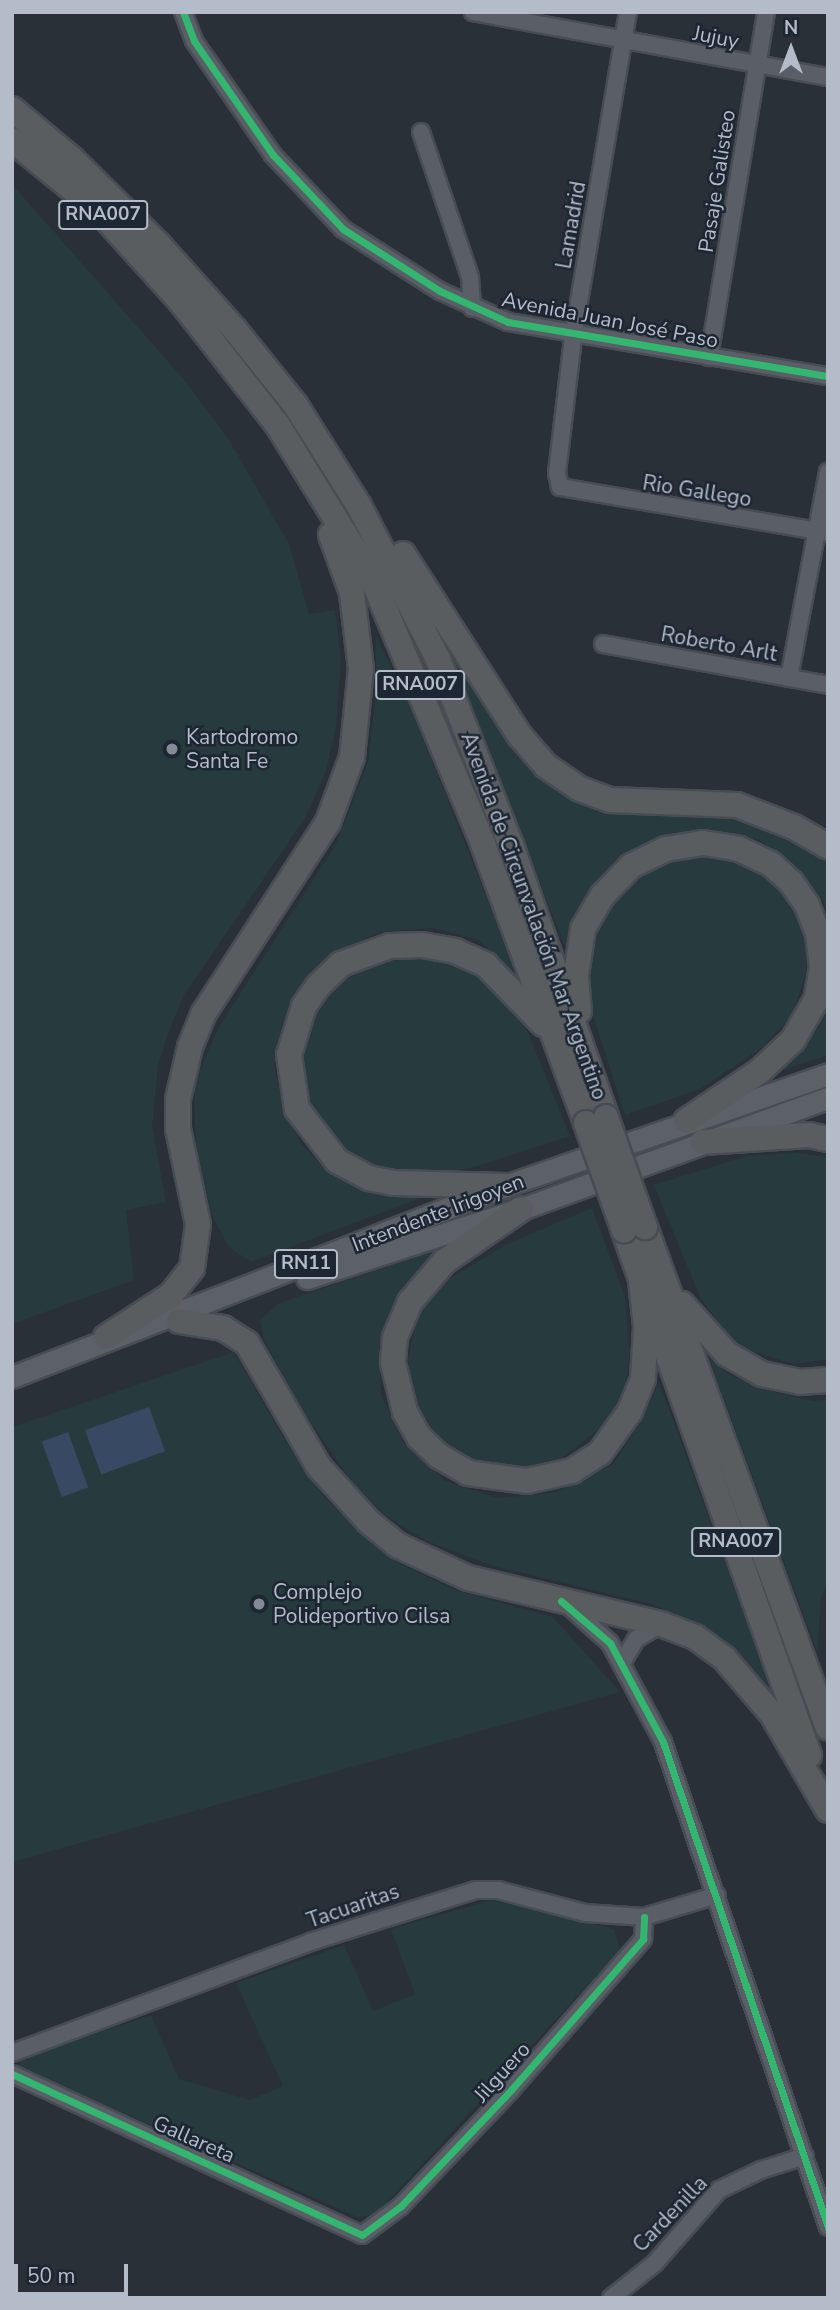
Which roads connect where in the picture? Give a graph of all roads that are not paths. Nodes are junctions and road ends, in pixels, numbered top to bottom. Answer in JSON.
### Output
{"nodes":[{"id":1,"x":183,"y":12,"type":"edge"},
{"id":2,"x":473,"y":12,"type":"edge"},
{"id":3,"x":628,"y":12,"type":"edge"},
{"id":4,"x":766,"y":12,"type":"edge"},
{"id":5,"x":624,"y":40,"type":"junction"},
{"id":6,"x":757,"y":66,"type":"junction"},
{"id":7,"x":828,"y":77,"type":"edge"},
{"id":8,"x":12,"y":109,"type":"edge"},
{"id":9,"x":421,"y":132,"type":"dead end"},
{"id":10,"x":12,"y":140,"type":"edge"},
{"id":11,"x":472,"y":308,"type":"junction"},
{"id":12,"x":575,"y":330,"type":"junction"},
{"id":13,"x":709,"y":357,"type":"junction"},
{"id":14,"x":227,"y":359,"type":"junction"},
{"id":15,"x":828,"y":376,"type":"edge"},
{"id":16,"x":296,"y":405,"type":"junction"},
{"id":17,"x":828,"y":472,"type":"edge"},
{"id":18,"x":561,"y":487,"type":"joint"},
{"id":19,"x":822,"y":532,"type":"edge"},
{"id":20,"x":603,"y":644,"type":"dead end"},
{"id":21,"x":789,"y":678,"type":"junction"},
{"id":22,"x":828,"y":685,"type":"edge"},
{"id":23,"x":828,"y":848,"type":"edge"},
{"id":24,"x":556,"y":1040,"type":"junction"},
{"id":25,"x":582,"y":1046,"type":"junction"},
{"id":26,"x":828,"y":1074,"type":"edge"},
{"id":27,"x":828,"y":1098,"type":"edge"},
{"id":28,"x":596,"y":1120,"type":"junction"},
{"id":29,"x":685,"y":1121,"type":"junction"},
{"id":30,"x":828,"y":1139,"type":"edge"},
{"id":31,"x":703,"y":1142,"type":"junction"},
{"id":32,"x":505,"y":1186,"type":"junction"},
{"id":33,"x":521,"y":1209,"type":"junction"},
{"id":34,"x":635,"y":1229,"type":"junction"},
{"id":35,"x":641,"y":1280,"type":"junction"},
{"id":36,"x":666,"y":1282,"type":"junction"},
{"id":37,"x":179,"y":1321,"type":"junction"},
{"id":38,"x":106,"y":1337,"type":"junction"},
{"id":39,"x":12,"y":1378,"type":"edge"},
{"id":40,"x":828,"y":1380,"type":"edge"},
{"id":41,"x":561,"y":1601,"type":"junction"},
{"id":42,"x":661,"y":1624,"type":"junction"},
{"id":43,"x":623,"y":1661,"type":"junction"},
{"id":44,"x":828,"y":1728,"type":"edge"},
{"id":45,"x":827,"y":1808,"type":"edge"},
{"id":46,"x":718,"y":1895,"type":"junction"},
{"id":47,"x":644,"y":1917,"type":"junction"},
{"id":48,"x":12,"y":2053,"type":"edge"},
{"id":49,"x":12,"y":2074,"type":"edge"},
{"id":50,"x":805,"y":2156,"type":"junction"},
{"id":51,"x":828,"y":2227,"type":"edge"},
{"id":52,"x":362,"y":2235,"type":"joint"},
{"id":53,"x":611,"y":2298,"type":"edge"}],
"edges":[{"from":1,"to":11,"type":"street","name":"Avenida Juan José Paso"},
{"from":2,"to":5,"type":"street","name":"Jujuy"},
{"from":3,"to":5,"type":"street","name":"Lamadrid"},
{"from":4,"to":6,"type":"street","name":"Pasaje Galisteo"},
{"from":5,"to":6,"type":"street","name":"Jujuy"},
{"from":5,"to":12,"type":"street","name":"Lamadrid"},
{"from":6,"to":7,"type":"street","name":"Jujuy"},
{"from":6,"to":13,"type":"street","name":"Pasaje Galisteo"},
{"from":8,"to":16,"type":"highway","name":"Avenida de Circunvalación Mar Argentino","number":"RNA007"},
{"from":9,"to":11,"type":"street"},
{"from":10,"to":14,"type":"highway","number":"RNA007"},
{"from":11,"to":12,"type":"street","name":"Avenida Juan José Paso"},
{"from":12,"to":13,"type":"street","name":"Avenida Juan José Paso"},
{"from":12,"to":18,"type":"street","name":"Lamadrid"},
{"from":13,"to":15,"type":"street","name":"Avenida Juan José Paso"},
{"from":14,"to":24,"type":"highway","name":"Avenida de Circunvalación Mar Argentino","number":"RNA007"},
{"from":14,"to":38,"type":"highway"},
{"from":16,"to":23,"type":"highway"},
{"from":16,"to":25,"type":"highway","name":"Avenida de Circunvalación Mar Argentino","number":"RNA007"},
{"from":17,"to":19,"type":"street"},
{"from":18,"to":19,"type":"street","name":"Rio Gallego"},
{"from":19,"to":21,"type":"street"},
{"from":20,"to":21,"type":"street","name":"Roberto Arlt"},
{"from":21,"to":22,"type":"street","name":"Roberto Arlt"},
{"from":24,"to":28,"type":"highway","name":"Avenida de Circunvalación Mar Argentino","number":"RNA007"},
{"from":24,"to":32,"type":"highway"},
{"from":25,"to":28,"type":"highway","name":"Avenida de Circunvalación Mar Argentino","number":"RNA007"},
{"from":25,"to":29,"type":"highway"},
{"from":26,"to":29,"type":"main road","name":"Intendente Irigoyen","number":"RN11"},
{"from":27,"to":31,"type":"main road","name":"Intendente Irigoyen","number":"RN11"},
{"from":28,"to":34,"type":"highway","name":"Avenida de Circunvalación Mar Argentino","number":"RNA007","bridge":true},
{"from":29,"to":32,"type":"main road","name":"Intendente Irigoyen","number":"RN11"},
{"from":30,"to":31,"type":"highway"},
{"from":31,"to":33,"type":"main road","name":"Intendente Irigoyen","number":"RN11"},
{"from":32,"to":38,"type":"main road","name":"Intendente Irigoyen","number":"RN11"},
{"from":33,"to":35,"type":"highway"},
{"from":33,"to":37,"type":"main road","name":"Intendente Irigoyen","number":"RN11"},
{"from":34,"to":35,"type":"highway","name":"Avenida de Circunvalación Mar Argentino","number":"RNA007"},
{"from":34,"to":36,"type":"highway","name":"Avenida de Circunvalación Mar Argentino","number":"RNA007"},
{"from":35,"to":45,"type":"highway","number":"RNA007"},
{"from":36,"to":40,"type":"highway"},
{"from":36,"to":44,"type":"highway","number":"RNA007"},
{"from":37,"to":39,"type":"main road","name":"Intendente Irigoyen","number":"RN11"},
{"from":37,"to":41,"type":"highway"},
{"from":38,"to":39,"type":"main road","name":"Intendente Irigoyen","number":"RN11"},
{"from":41,"to":42,"type":"highway"},
{"from":41,"to":43,"type":"street"},
{"from":42,"to":43,"type":"street"},
{"from":42,"to":45,"type":"highway"},
{"from":43,"to":46,"type":"street"},
{"from":46,"to":47,"type":"street","name":"Tacuaritas"},
{"from":46,"to":50,"type":"street"},
{"from":47,"to":48,"type":"street","name":"Tacuaritas"},
{"from":47,"to":52,"type":"street","name":"Jilguero"},
{"from":49,"to":52,"type":"street","name":"Gallareta"},
{"from":50,"to":51,"type":"street"},
{"from":50,"to":53,"type":"street","name":"Cardenilla"}]}
